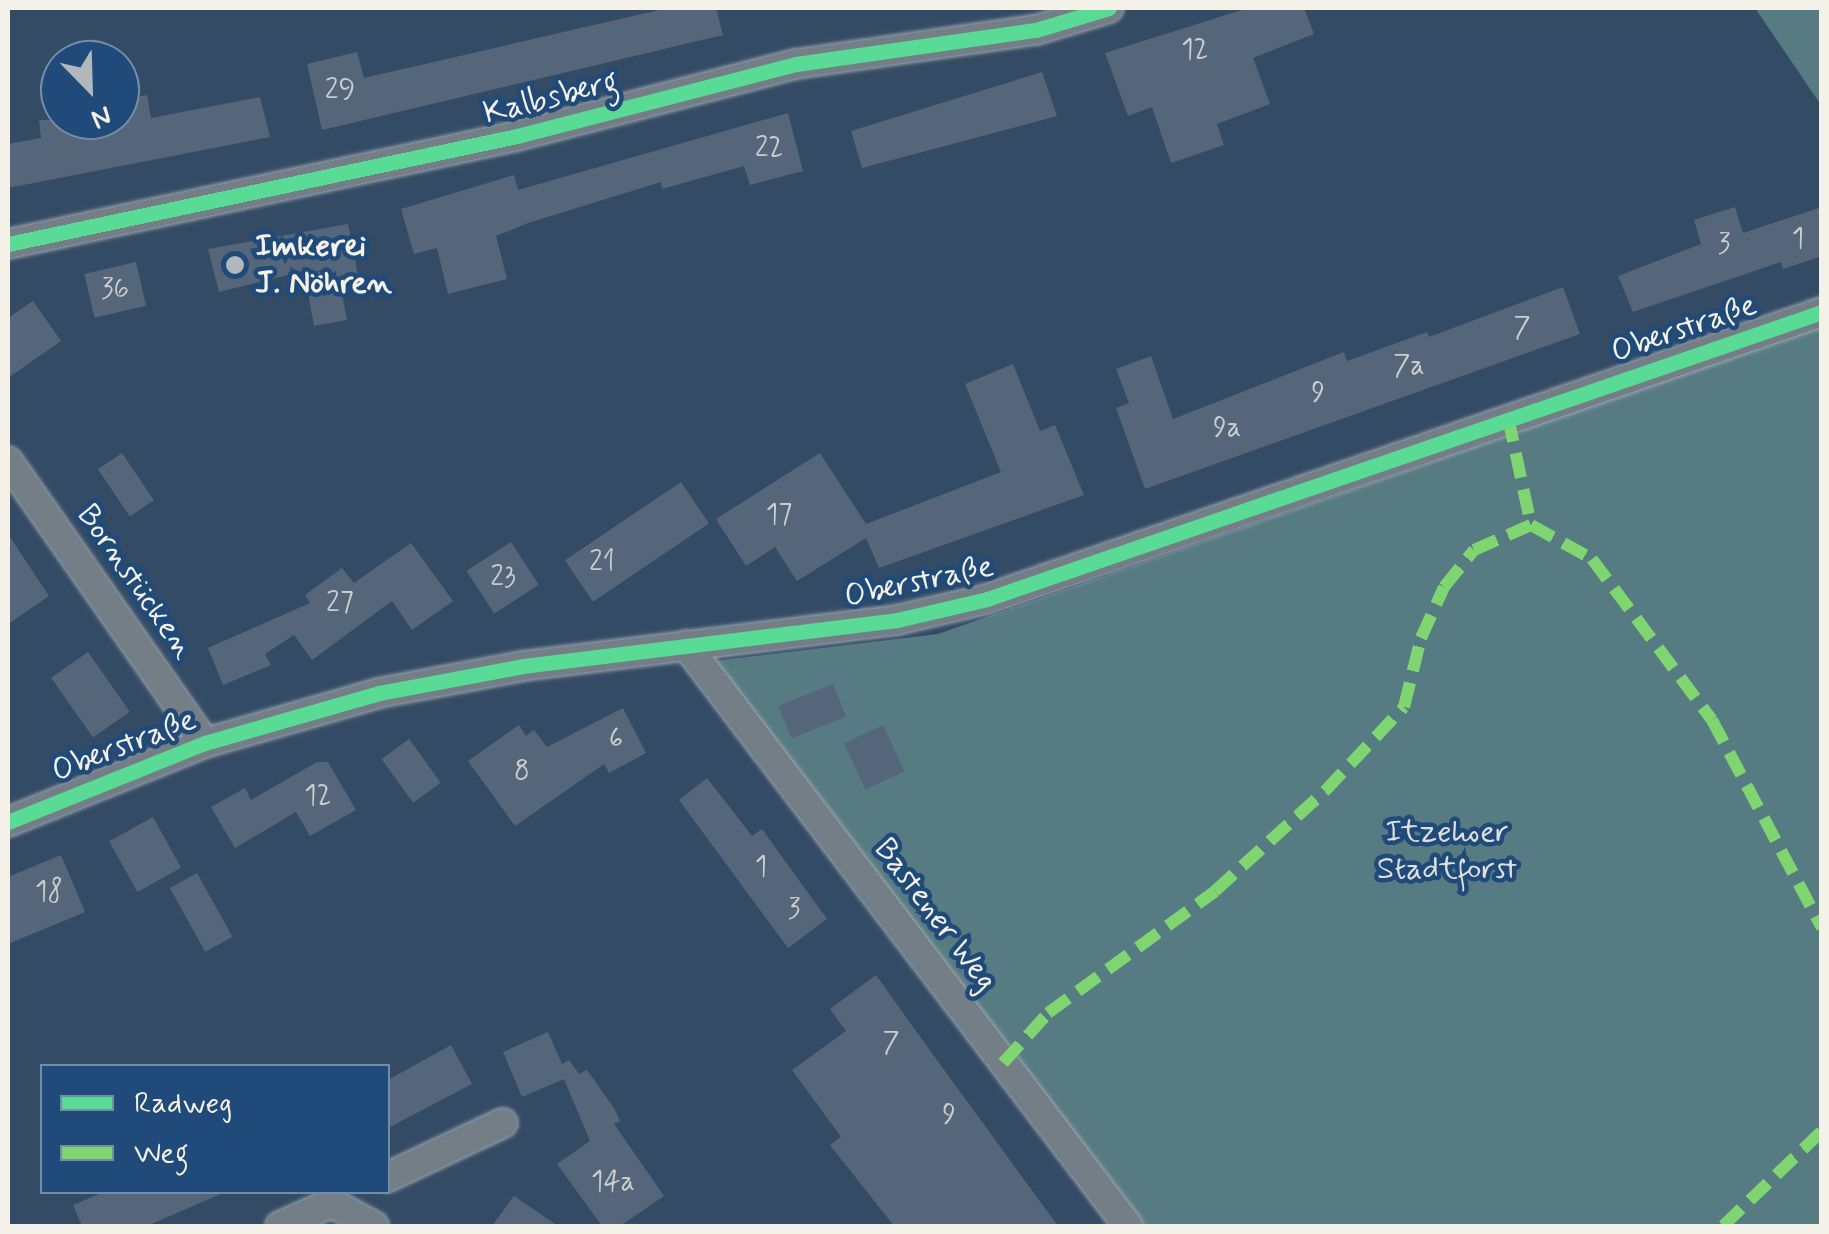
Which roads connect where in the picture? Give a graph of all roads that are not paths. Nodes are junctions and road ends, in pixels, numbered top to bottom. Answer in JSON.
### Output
{"nodes":[{"id":1,"x":1109,"y":8,"type":"edge"},
{"id":2,"x":8,"y":244,"type":"edge"},
{"id":3,"x":1822,"y":312,"type":"edge"},
{"id":4,"x":8,"y":461,"type":"edge"},
{"id":5,"x":686,"y":645,"type":"junction"},
{"id":6,"x":205,"y":743,"type":"junction"},
{"id":7,"x":8,"y":822,"type":"edge"},
{"id":8,"x":504,"y":1124,"type":"dead end"},
{"id":9,"x":390,"y":1176,"type":"edge"},
{"id":10,"x":344,"y":1197,"type":"edge"},
{"id":11,"x":280,"y":1226,"type":"edge"},
{"id":12,"x":374,"y":1226,"type":"edge"},
{"id":13,"x":1128,"y":1226,"type":"edge"}],
"edges":[{"from":1,"to":2,"type":"street","name":"Kalbsberg"},
{"from":3,"to":5,"type":"street","name":"Oberstraße"},
{"from":4,"to":6,"type":"street","name":"Bornstücken"},
{"from":5,"to":6,"type":"street","name":"Oberstraße"},
{"from":5,"to":13,"type":"street","name":"Bastener Weg"},
{"from":6,"to":7,"type":"street","name":"Oberstraße"},
{"from":8,"to":9,"type":"street"},
{"from":10,"to":11,"type":"street"},
{"from":10,"to":12,"type":"street"}]}
